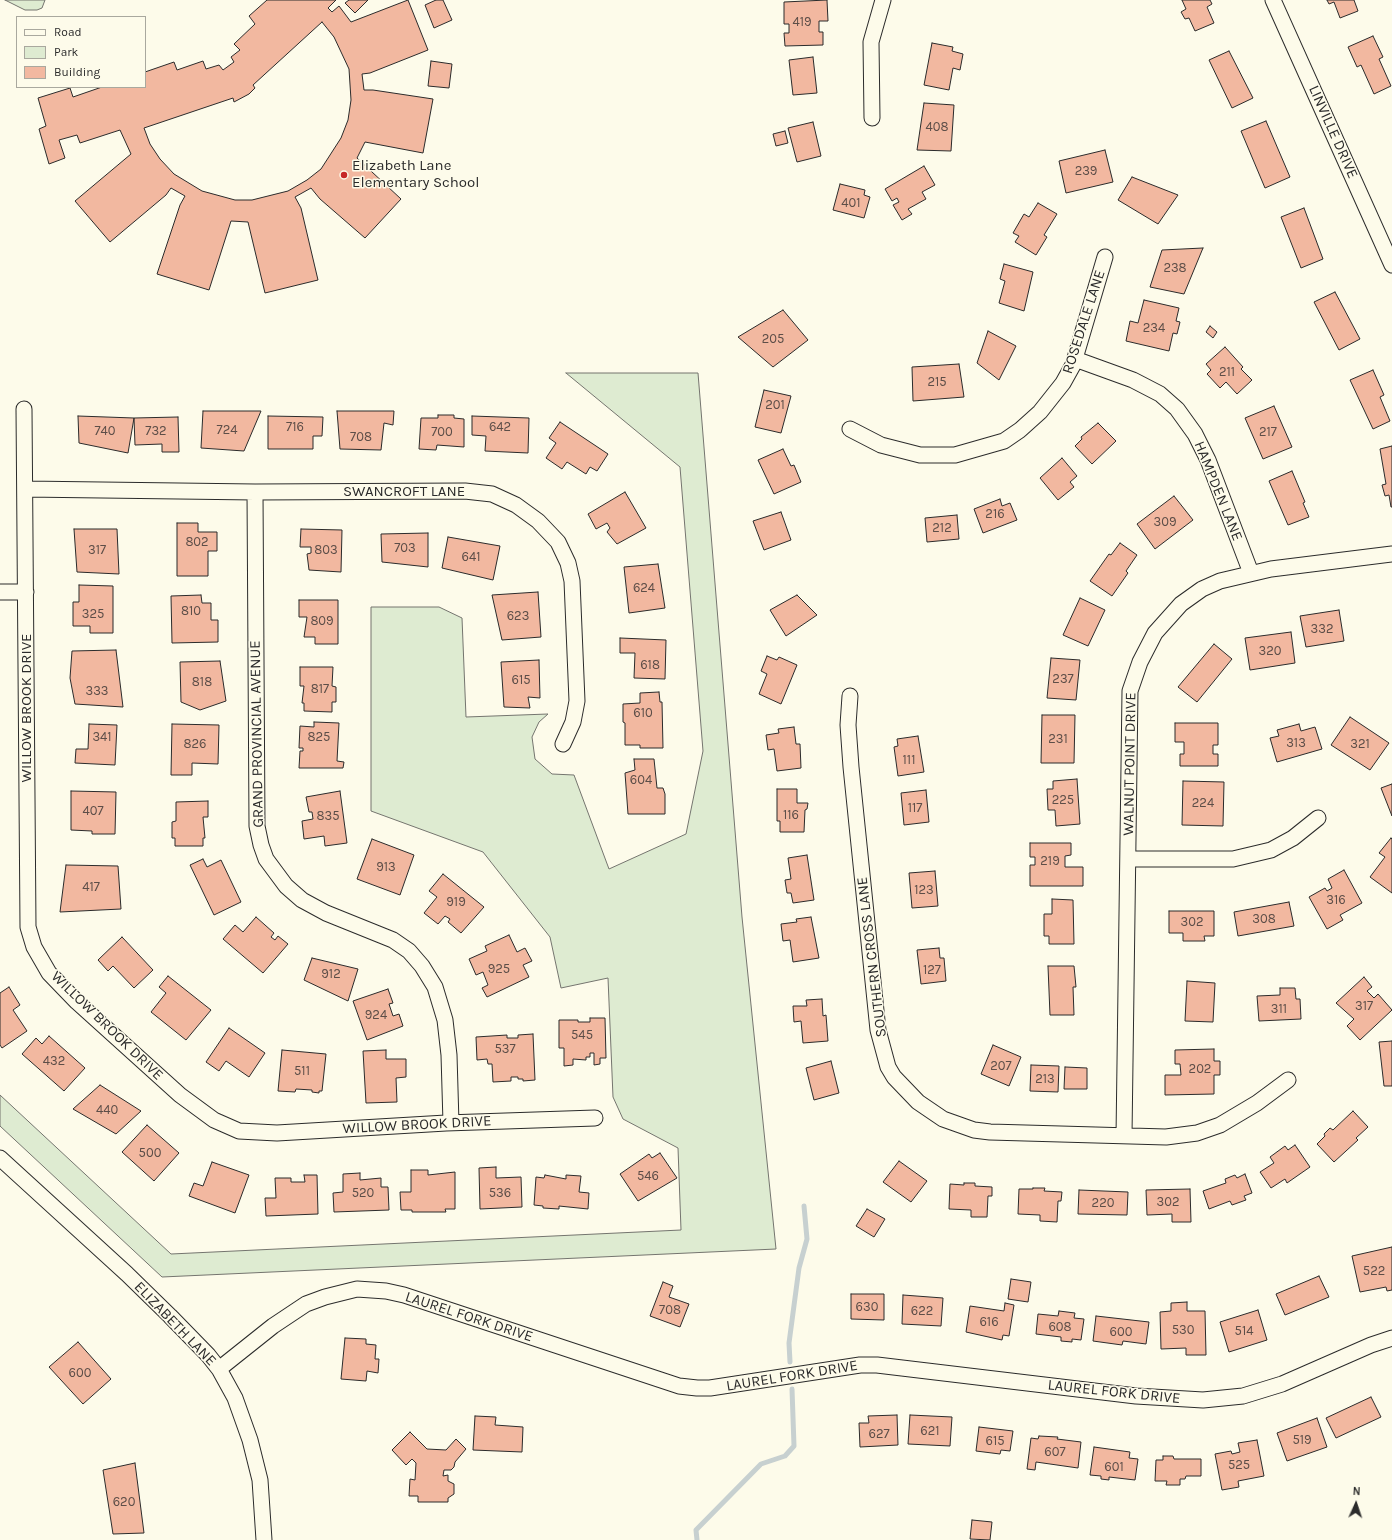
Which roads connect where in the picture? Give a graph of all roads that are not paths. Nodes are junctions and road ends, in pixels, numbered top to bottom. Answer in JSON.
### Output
{"nodes":[{"id":1,"x":883,"y":0,"type":"edge"},
{"id":2,"x":1273,"y":0,"type":"edge"},
{"id":3,"x":872,"y":118,"type":"dead end"},
{"id":4,"x":1105,"y":257,"type":"dead end"},
{"id":5,"x":1392,"y":265,"type":"edge"},
{"id":6,"x":1075,"y":358,"type":"junction"},
{"id":7,"x":24,"y":409,"type":"dead end"},
{"id":8,"x":850,"y":429,"type":"dead end"},
{"id":9,"x":25,"y":489,"type":"junction"},
{"id":10,"x":255,"y":492,"type":"junction"},
{"id":11,"x":1392,"y":554,"type":"edge"},
{"id":12,"x":1251,"y":572,"type":"junction"},
{"id":13,"x":0,"y":592,"type":"edge"},
{"id":14,"x":26,"y":592,"type":"junction"},
{"id":15,"x":850,"y":696,"type":"dead end"},
{"id":16,"x":563,"y":744,"type":"dead end"},
{"id":17,"x":1318,"y":818,"type":"dead end"},
{"id":18,"x":1128,"y":859,"type":"junction"},
{"id":19,"x":1288,"y":1080,"type":"dead end"},
{"id":20,"x":595,"y":1118,"type":"dead end"},
{"id":21,"x":451,"y":1123,"type":"junction"},
{"id":22,"x":1124,"y":1136,"type":"junction"},
{"id":23,"x":0,"y":1158,"type":"edge"},
{"id":24,"x":1392,"y":1338,"type":"edge"},
{"id":25,"x":219,"y":1369,"type":"junction"},
{"id":26,"x":264,"y":1540,"type":"edge"}],
"edges":[{"from":1,"to":3,"type":"street"},
{"from":2,"to":5,"type":"street","name":"LINVILLE DRIVE"},
{"from":4,"to":6,"type":"street","name":"ROSEDALE LANE"},
{"from":6,"to":8,"type":"street","name":"ROSEDALE LANE"},
{"from":6,"to":12,"type":"street","name":"HAMPDEN LANE"},
{"from":7,"to":9,"type":"street","name":"WILLOW BROOK DRIVE"},
{"from":9,"to":10,"type":"street","name":"SWANCROFT LANE"},
{"from":9,"to":14,"type":"street","name":"WILLOW BROOK DRIVE"},
{"from":10,"to":16,"type":"street","name":"SWANCROFT LANE"},
{"from":10,"to":21,"type":"street","name":"GRAND PROVINCIAL AVENUE"},
{"from":11,"to":12,"type":"street","name":"WALNUT POINT DRIVE"},
{"from":12,"to":18,"type":"street","name":"WALNUT POINT DRIVE"},
{"from":13,"to":14,"type":"street"},
{"from":14,"to":21,"type":"street","name":"WILLOW BROOK DRIVE"},
{"from":15,"to":22,"type":"street","name":"SOUTHERN CROSS LANE"},
{"from":17,"to":18,"type":"street"},
{"from":18,"to":22,"type":"street","name":"WALNUT POINT DRIVE"},
{"from":19,"to":22,"type":"street","name":"SOUTHERN CROSS LANE"},
{"from":20,"to":21,"type":"street","name":"WILLOW BROOK DRIVE"},
{"from":23,"to":25,"type":"street","name":"ELIZABETH LANE"},
{"from":24,"to":25,"type":"street","name":"LAUREL FORK DRIVE"},
{"from":25,"to":26,"type":"street","name":"ELIZABETH LANE"}]}
